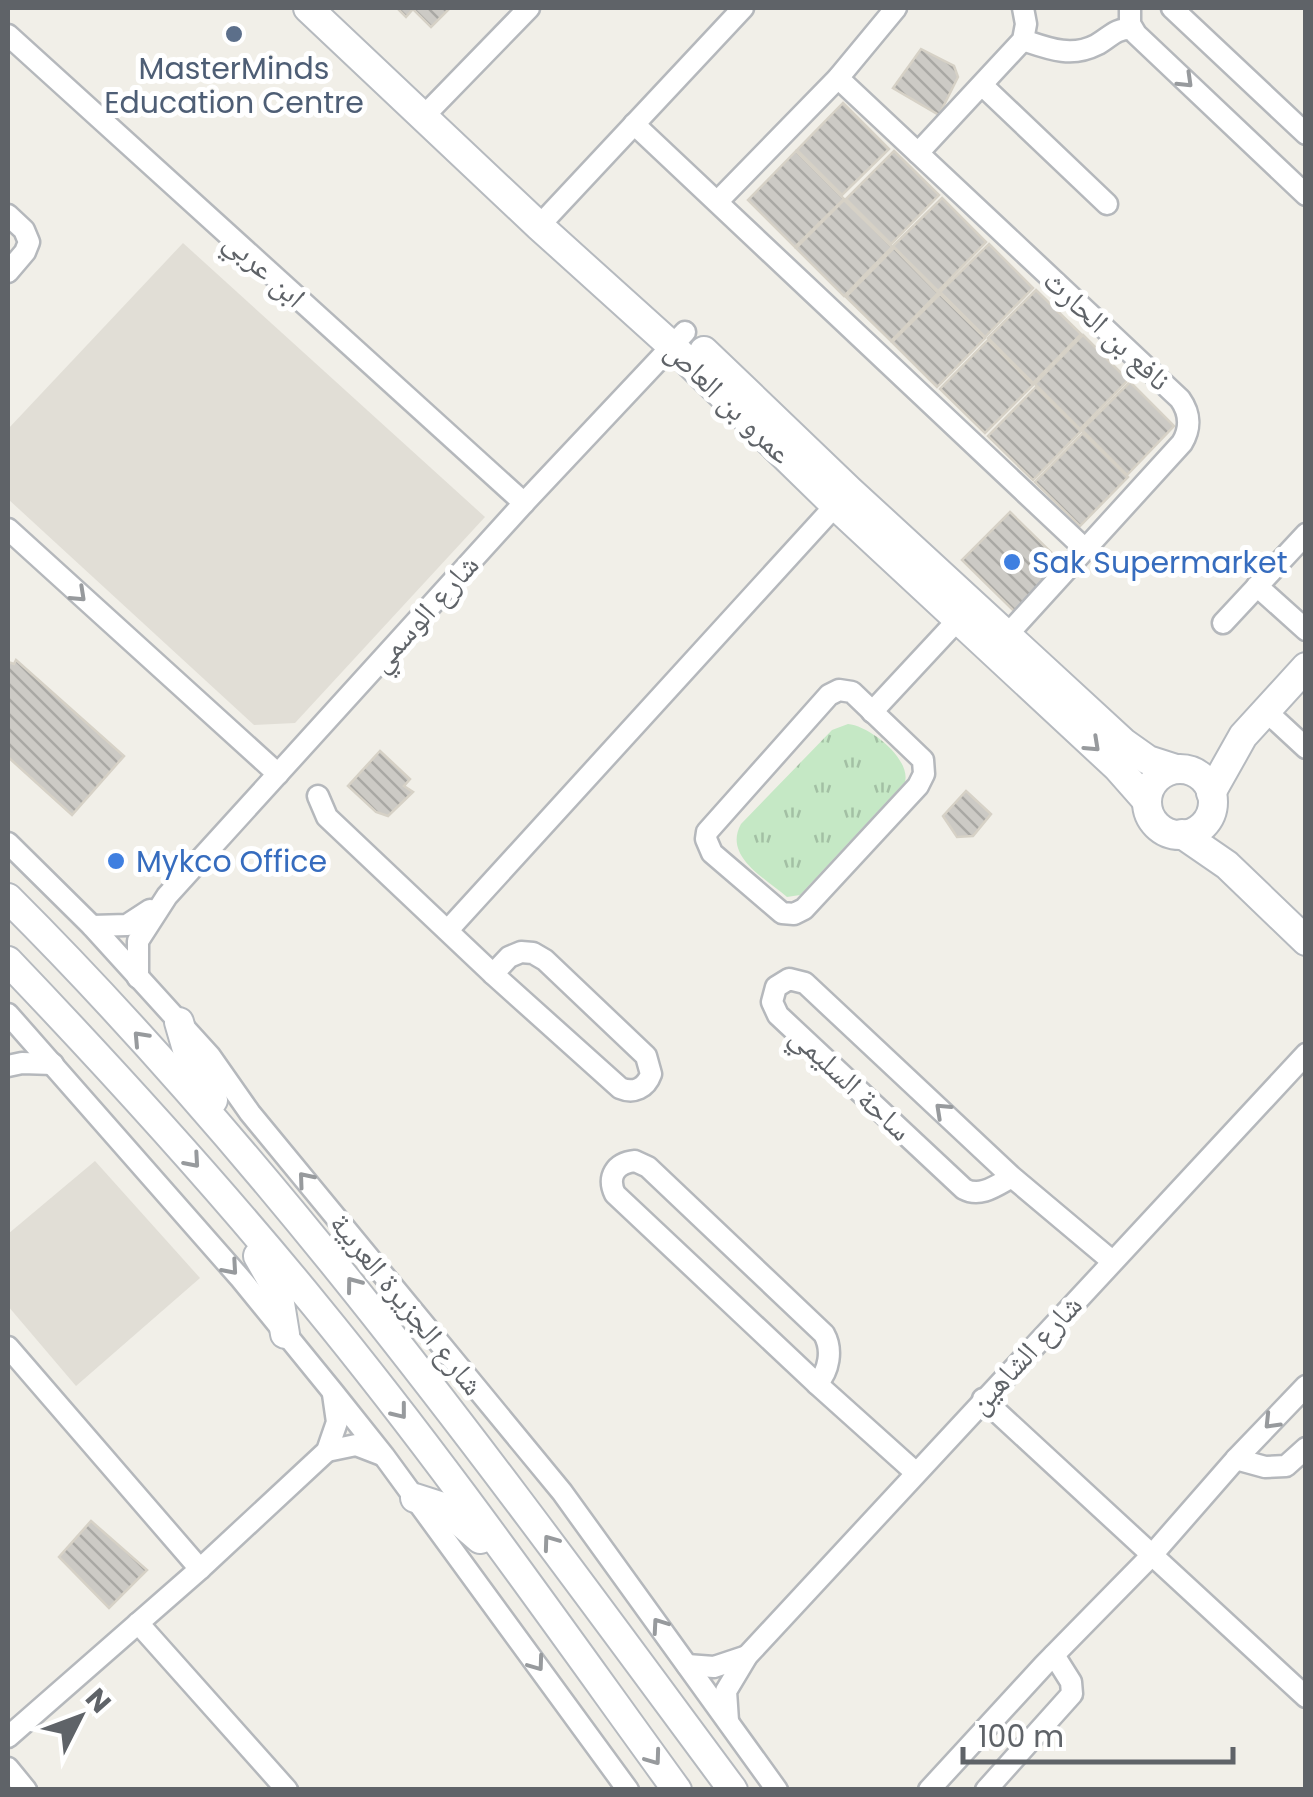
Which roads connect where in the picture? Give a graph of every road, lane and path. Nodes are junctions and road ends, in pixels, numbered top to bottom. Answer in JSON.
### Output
{"nodes":[{"id":1,"x":308,"y":8,"type":"edge"},
{"id":2,"x":333,"y":8,"type":"edge"},
{"id":3,"x":529,"y":8,"type":"edge"},
{"id":4,"x":743,"y":8,"type":"edge"},
{"id":5,"x":896,"y":8,"type":"edge"},
{"id":6,"x":1023,"y":8,"type":"edge"},
{"id":7,"x":1127,"y":8,"type":"edge"},
{"id":8,"x":1172,"y":8,"type":"edge"},
{"id":9,"x":1132,"y":30,"type":"junction"},
{"id":10,"x":8,"y":36,"type":"edge"},
{"id":11,"x":1023,"y":40,"type":"junction"},
{"id":12,"x":1087,"y":48,"type":"junction"},
{"id":13,"x":838,"y":78,"type":"junction"},
{"id":14,"x":982,"y":85,"type":"junction"},
{"id":15,"x":430,"y":111,"type":"junction"},
{"id":16,"x":634,"y":124,"type":"junction"},
{"id":17,"x":1306,"y":134,"type":"edge"},
{"id":18,"x":918,"y":153,"type":"junction"},
{"id":19,"x":1306,"y":195,"type":"edge"},
{"id":20,"x":718,"y":202,"type":"junction"},
{"id":21,"x":1107,"y":204,"type":"dead end"},
{"id":22,"x":8,"y":215,"type":"edge"},
{"id":23,"x":544,"y":219,"type":"junction"},
{"id":24,"x":8,"y":272,"type":"edge"},
{"id":25,"x":678,"y":339,"type":"junction"},
{"id":26,"x":842,"y":498,"type":"junction"},
{"id":27,"x":524,"y":503,"type":"junction"},
{"id":28,"x":8,"y":529,"type":"edge"},
{"id":29,"x":1306,"y":534,"type":"edge"},
{"id":30,"x":1085,"y":549,"type":"junction"},
{"id":31,"x":1257,"y":586,"type":"junction"},
{"id":32,"x":965,"y":612,"type":"junction"},
{"id":33,"x":1223,"y":623,"type":"dead end"},
{"id":34,"x":1306,"y":630,"type":"edge"},
{"id":35,"x":999,"y":643,"type":"junction"},
{"id":36,"x":1306,"y":667,"type":"edge"},
{"id":37,"x":1266,"y":711,"type":"junction"},
{"id":38,"x":872,"y":712,"type":"junction"},
{"id":39,"x":1243,"y":736,"type":"junction"},
{"id":40,"x":1306,"y":748,"type":"edge"},
{"id":41,"x":1181,"y":769,"type":"junction"},
{"id":42,"x":278,"y":774,"type":"junction"},
{"id":43,"x":318,"y":796,"type":"dead end"},
{"id":44,"x":1147,"y":801,"type":"junction"},
{"id":45,"x":1211,"y":802,"type":"junction"},
{"id":46,"x":1182,"y":834,"type":"junction"},
{"id":47,"x":8,"y":843,"type":"edge"},
{"id":48,"x":167,"y":896,"type":"junction"},
{"id":49,"x":8,"y":898,"type":"edge"},
{"id":50,"x":1306,"y":915,"type":"edge"},
{"id":51,"x":92,"y":926,"type":"junction"},
{"id":52,"x":448,"y":930,"type":"junction"},
{"id":53,"x":1306,"y":941,"type":"edge"},
{"id":54,"x":8,"y":962,"type":"edge"},
{"id":55,"x":493,"y":974,"type":"junction"},
{"id":56,"x":138,"y":978,"type":"junction"},
{"id":57,"x":8,"y":1014,"type":"edge"},
{"id":58,"x":179,"y":1022,"type":"junction"},
{"id":59,"x":1306,"y":1054,"type":"edge"},
{"id":60,"x":54,"y":1064,"type":"junction"},
{"id":61,"x":8,"y":1066,"type":"edge"},
{"id":62,"x":260,"y":1172,"type":"junction"},
{"id":63,"x":1012,"y":1178,"type":"junction"},
{"id":64,"x":236,"y":1210,"type":"junction"},
{"id":65,"x":1112,"y":1262,"type":"junction"},
{"id":66,"x":286,"y":1334,"type":"junction"},
{"id":67,"x":11,"y":1359,"type":"edge"},
{"id":68,"x":817,"y":1384,"type":"junction"},
{"id":69,"x":1306,"y":1386,"type":"edge"},
{"id":70,"x":333,"y":1392,"type":"junction"},
{"id":71,"x":982,"y":1399,"type":"junction"},
{"id":72,"x":1306,"y":1448,"type":"edge"},
{"id":73,"x":326,"y":1451,"type":"junction"},
{"id":74,"x":384,"y":1456,"type":"junction"},
{"id":75,"x":1236,"y":1459,"type":"junction"},
{"id":76,"x":915,"y":1472,"type":"junction"},
{"id":77,"x":415,"y":1498,"type":"junction"},
{"id":78,"x":1152,"y":1556,"type":"junction"},
{"id":79,"x":510,"y":1558,"type":"junction"},
{"id":80,"x":200,"y":1569,"type":"junction"},
{"id":81,"x":138,"y":1623,"type":"junction"},
{"id":82,"x":1054,"y":1655,"type":"junction"},
{"id":83,"x":747,"y":1656,"type":"junction"},
{"id":84,"x":687,"y":1665,"type":"junction"},
{"id":85,"x":1306,"y":1697,"type":"edge"},
{"id":86,"x":728,"y":1721,"type":"junction"},
{"id":87,"x":8,"y":1736,"type":"edge"},
{"id":88,"x":8,"y":1768,"type":"edge"},
{"id":89,"x":26,"y":1790,"type":"edge"},
{"id":90,"x":287,"y":1790,"type":"edge"},
{"id":91,"x":628,"y":1790,"type":"edge"},
{"id":92,"x":676,"y":1790,"type":"edge"},
{"id":93,"x":733,"y":1790,"type":"edge"},
{"id":94,"x":777,"y":1790,"type":"edge"},
{"id":95,"x":928,"y":1790,"type":"edge"},
{"id":96,"x":986,"y":1790,"type":"edge"}],
"edges":[{"from":1,"to":15,"type":"main road","name":"عمرو بن العاص"},
{"from":2,"to":15,"type":"main road","name":"عمرو بن العاص"},
{"from":3,"to":15,"type":"street"},
{"from":4,"to":16,"type":"street"},
{"from":5,"to":13,"type":"street"},
{"from":6,"to":11,"type":"street"},
{"from":7,"to":9,"type":"street"},
{"from":7,"to":12,"type":"street"},
{"from":8,"to":17,"type":"street"},
{"from":9,"to":12,"type":"street"},
{"from":9,"to":19,"type":"street","one_way":true},
{"from":10,"to":27,"type":"street","name":"ابن عربي"},
{"from":11,"to":12,"type":"street"},
{"from":11,"to":14,"type":"street"},
{"from":13,"to":18,"type":"street","name":"نافع بن الحارث"},
{"from":13,"to":20,"type":"street"},
{"from":14,"to":18,"type":"street"},
{"from":14,"to":21,"type":"street"},
{"from":15,"to":23,"type":"main road","name":"عمرو بن العاص"},
{"from":16,"to":20,"type":"street"},
{"from":16,"to":23,"type":"street"},
{"from":18,"to":30,"type":"street","name":"نافع بن الحارث"},
{"from":20,"to":30,"type":"street"},
{"from":22,"to":24,"type":"street"},
{"from":23,"to":25,"type":"main road","name":"عمرو بن العاص"},
{"from":25,"to":26,"type":"main road","name":"عمرو بن العاص"},
{"from":25,"to":27,"type":"street","name":"شارع الوسمي"},
{"from":26,"to":32,"type":"main road","name":"عمرو بن العاص"},
{"from":26,"to":52,"type":"street"},
{"from":27,"to":42,"type":"street","name":"شارع الوسمي"},
{"from":28,"to":42,"type":"street","one_way":true},
{"from":29,"to":31,"type":"street"},
{"from":30,"to":35,"type":"street","name":"نافع بن الحارث"},
{"from":31,"to":33,"type":"street"},
{"from":31,"to":34,"type":"street"},
{"from":32,"to":35,"type":"main road","name":"عمرو بن العاص"},
{"from":32,"to":38,"type":"street"},
{"from":35,"to":41,"type":"main road","name":"عمرو بن العاص"},
{"from":35,"to":44,"type":"main road","name":"عمرو بن العاص","one_way":true},
{"from":36,"to":37,"type":"main road"},
{"from":37,"to":39,"type":"main road"},
{"from":37,"to":40,"type":"street"},
{"from":38,"to":38,"type":"street"},
{"from":39,"to":41,"type":"main road"},
{"from":39,"to":45,"type":"main road"},
{"from":41,"to":44,"type":"main road"},
{"from":41,"to":45,"type":"main road"},
{"from":42,"to":48,"type":"street","name":"شارع الوسمي"},
{"from":43,"to":52,"type":"street"},
{"from":44,"to":46,"type":"main road"},
{"from":45,"to":46,"type":"main road"},
{"from":45,"to":50,"type":"main road"},
{"from":46,"to":53,"type":"main road"},
{"from":47,"to":51,"type":"street","name":"شارع الجزيرة العربية"},
{"from":48,"to":51,"type":"street","name":"شارع الوسمي"},
{"from":48,"to":56,"type":"street","name":"شارع الوسمي"},
{"from":62,"to":49,"type":"main road","name":"شارع الجزيرة العربية","one_way":true},
{"from":51,"to":56,"type":"street","name":"شارع الجزيرة العربية"},
{"from":52,"to":55,"type":"street"},
{"from":54,"to":64,"type":"main road","one_way":true},
{"from":55,"to":55,"type":"street"},
{"from":56,"to":58,"type":"street","name":"شارع الجزيرة العربية"},
{"from":57,"to":60,"type":"street"},
{"from":58,"to":62,"type":"main road"},
{"from":84,"to":58,"type":"street","name":"شارع الجزيرة العربية","one_way":true},
{"from":59,"to":65,"type":"street","name":"شارع الشاهين"},
{"from":60,"to":61,"type":"street"},
{"from":60,"to":66,"type":"street","one_way":true},
{"from":93,"to":62,"type":"main road","name":"شارع الجزيرة العربية","one_way":true},
{"from":63,"to":63,"type":"street","name":"ساحة السليمي","one_way":true},
{"from":63,"to":65,"type":"street","name":"ساحة السليمي"},
{"from":64,"to":66,"type":"main road"},
{"from":64,"to":79,"type":"main road","one_way":true},
{"from":65,"to":71,"type":"street","name":"شارع الشاهين"},
{"from":66,"to":70,"type":"street"},
{"from":67,"to":80,"type":"street"},
{"from":68,"to":68,"type":"street"},
{"from":68,"to":76,"type":"street"},
{"from":69,"to":75,"type":"street","one_way":true},
{"from":70,"to":73,"type":"street"},
{"from":70,"to":74,"type":"street"},
{"from":71,"to":76,"type":"street","name":"شارع الشاهين"},
{"from":71,"to":78,"type":"street"},
{"from":72,"to":75,"type":"street"},
{"from":73,"to":74,"type":"street"},
{"from":73,"to":80,"type":"street"},
{"from":74,"to":77,"type":"street"},
{"from":75,"to":78,"type":"street"},
{"from":76,"to":83,"type":"street","name":"شارع الشاهين"},
{"from":77,"to":79,"type":"main road"},
{"from":77,"to":91,"type":"street","one_way":true},
{"from":78,"to":82,"type":"street"},
{"from":78,"to":85,"type":"street"},
{"from":79,"to":92,"type":"main road","one_way":true},
{"from":80,"to":81,"type":"street"},
{"from":81,"to":87,"type":"street"},
{"from":81,"to":90,"type":"street"},
{"from":82,"to":95,"type":"street"},
{"from":82,"to":96,"type":"street"},
{"from":83,"to":84,"type":"street"},
{"from":83,"to":86,"type":"street","name":"شارع الشاهين"},
{"from":84,"to":86,"type":"street","name":"شارع الجزيرة العربية"},
{"from":86,"to":94,"type":"street","name":"شارع الجزيرة العربية"},
{"from":88,"to":89,"type":"street"}]}
